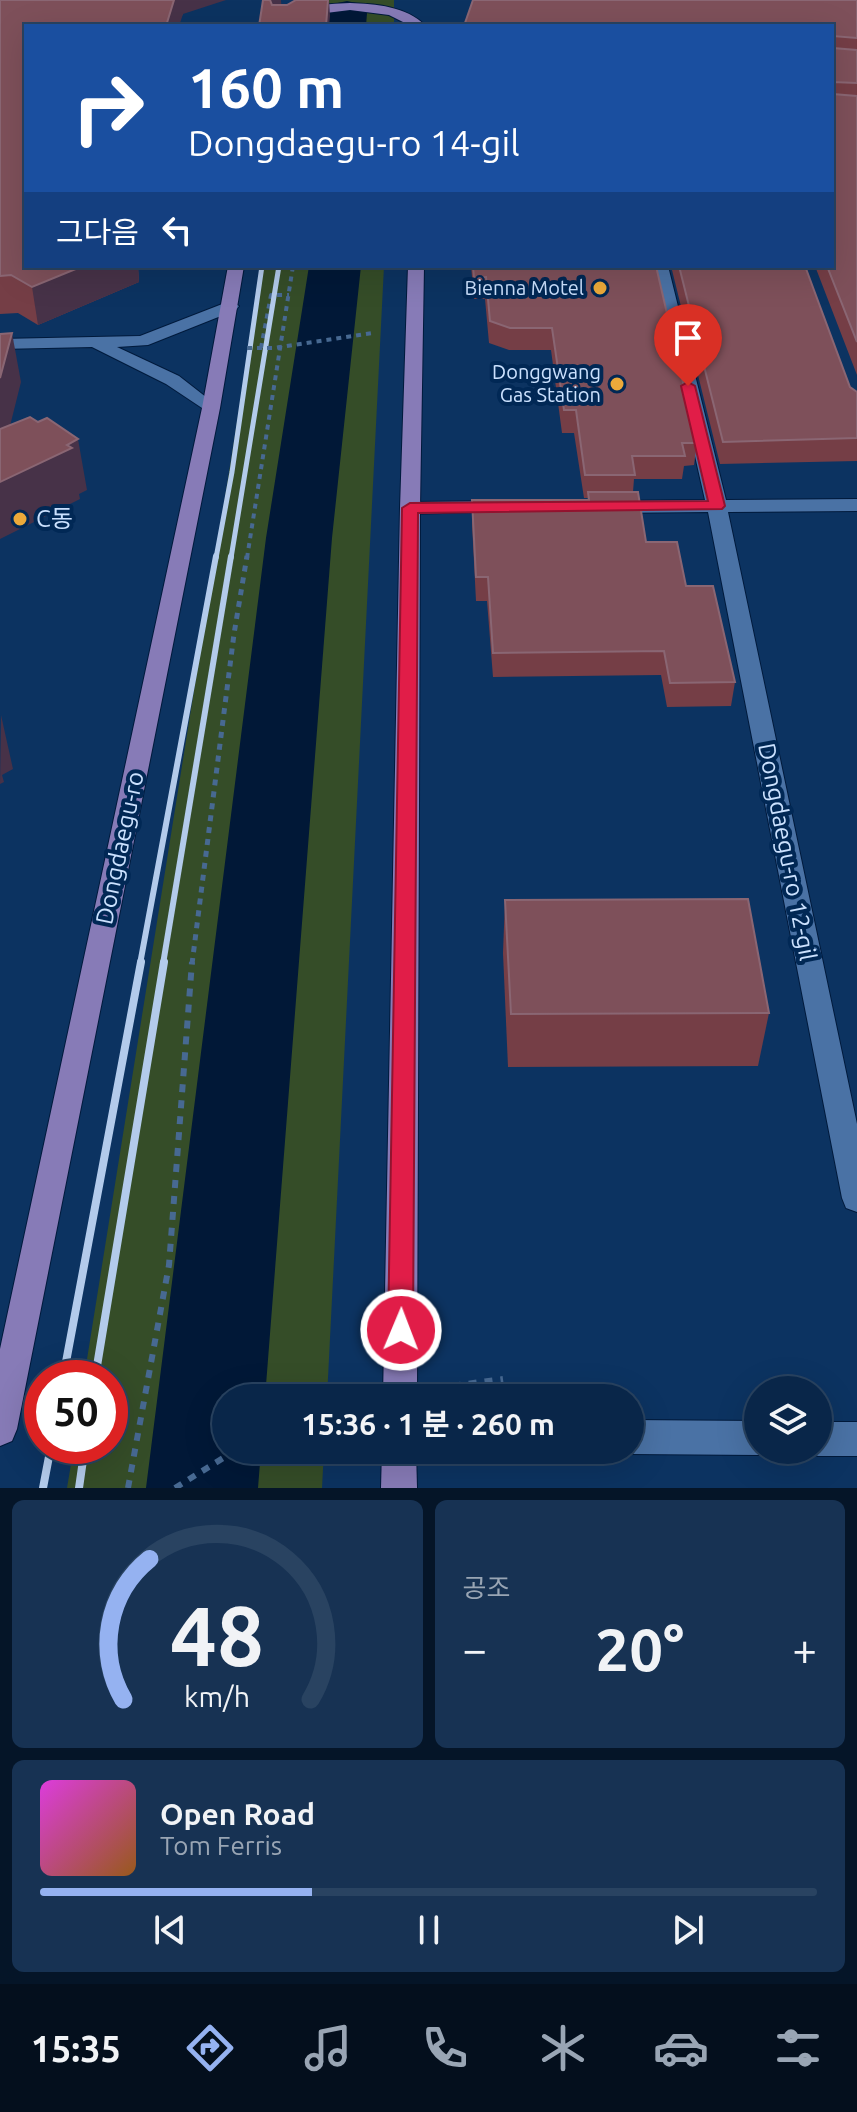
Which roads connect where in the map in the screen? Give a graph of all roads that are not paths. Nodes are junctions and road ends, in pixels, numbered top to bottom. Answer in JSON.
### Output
{"nodes":[{"id":1,"x":417,"y":0,"type":"edge"},
{"id":2,"x":279,"y":9,"type":"edge"},
{"id":3,"x":279,"y":24,"type":"edge"},
{"id":4,"x":281,"y":24,"type":"edge"},
{"id":5,"x":418,"y":24,"type":"edge"},
{"id":6,"x":419,"y":24,"type":"edge"},
{"id":7,"x":236,"y":268,"type":"edge"},
{"id":8,"x":416,"y":268,"type":"edge"},
{"id":9,"x":660,"y":268,"type":"edge"},
{"id":10,"x":230,"y":306,"type":"junction"},
{"id":11,"x":0,"y":344,"type":"edge"},
{"id":12,"x":91,"y":344,"type":"junction"},
{"id":13,"x":211,"y":408,"type":"junction"},
{"id":14,"x":857,"y":505,"type":"edge"},
{"id":15,"x":717,"y":506,"type":"junction"},
{"id":16,"x":517,"y":507,"type":"edge"},
{"id":17,"x":579,"y":507,"type":"edge"},
{"id":18,"x":410,"y":508,"type":"junction"},
{"id":19,"x":857,"y":1198,"type":"edge"},
{"id":20,"x":400,"y":1384,"type":"edge"},
{"id":21,"x":1,"y":1424,"type":"edge"},
{"id":22,"x":644,"y":1437,"type":"edge"},
{"id":23,"x":744,"y":1438,"type":"edge"},
{"id":24,"x":832,"y":1439,"type":"edge"},
{"id":25,"x":857,"y":1439,"type":"edge"},
{"id":26,"x":399,"y":1464,"type":"edge"},
{"id":27,"x":399,"y":1488,"type":"edge"}],
"edges":[{"from":1,"to":6,"type":"main road"},
{"from":2,"to":3,"type":"main road"},
{"from":4,"to":5,"type":"main road"},
{"from":7,"to":10,"type":"main road","name":"Dongdaegu-ro"},
{"from":8,"to":18,"type":"main road"},
{"from":9,"to":15,"type":"street","name":"Dongdaegu-ro 12-gil"},
{"from":10,"to":12,"type":"street"},
{"from":10,"to":13,"type":"main road","name":"Dongdaegu-ro"},
{"from":11,"to":12,"type":"street"},
{"from":12,"to":13,"type":"street"},
{"from":13,"to":21,"type":"main road","name":"Dongdaegu-ro"},
{"from":14,"to":15,"type":"street"},
{"from":15,"to":17,"type":"street"},
{"from":15,"to":19,"type":"street","name":"Dongdaegu-ro 12-gil"},
{"from":16,"to":18,"type":"street"},
{"from":18,"to":20,"type":"main road"},
{"from":22,"to":23,"type":"street"},
{"from":24,"to":25,"type":"street"},
{"from":26,"to":27,"type":"main road"}]}
